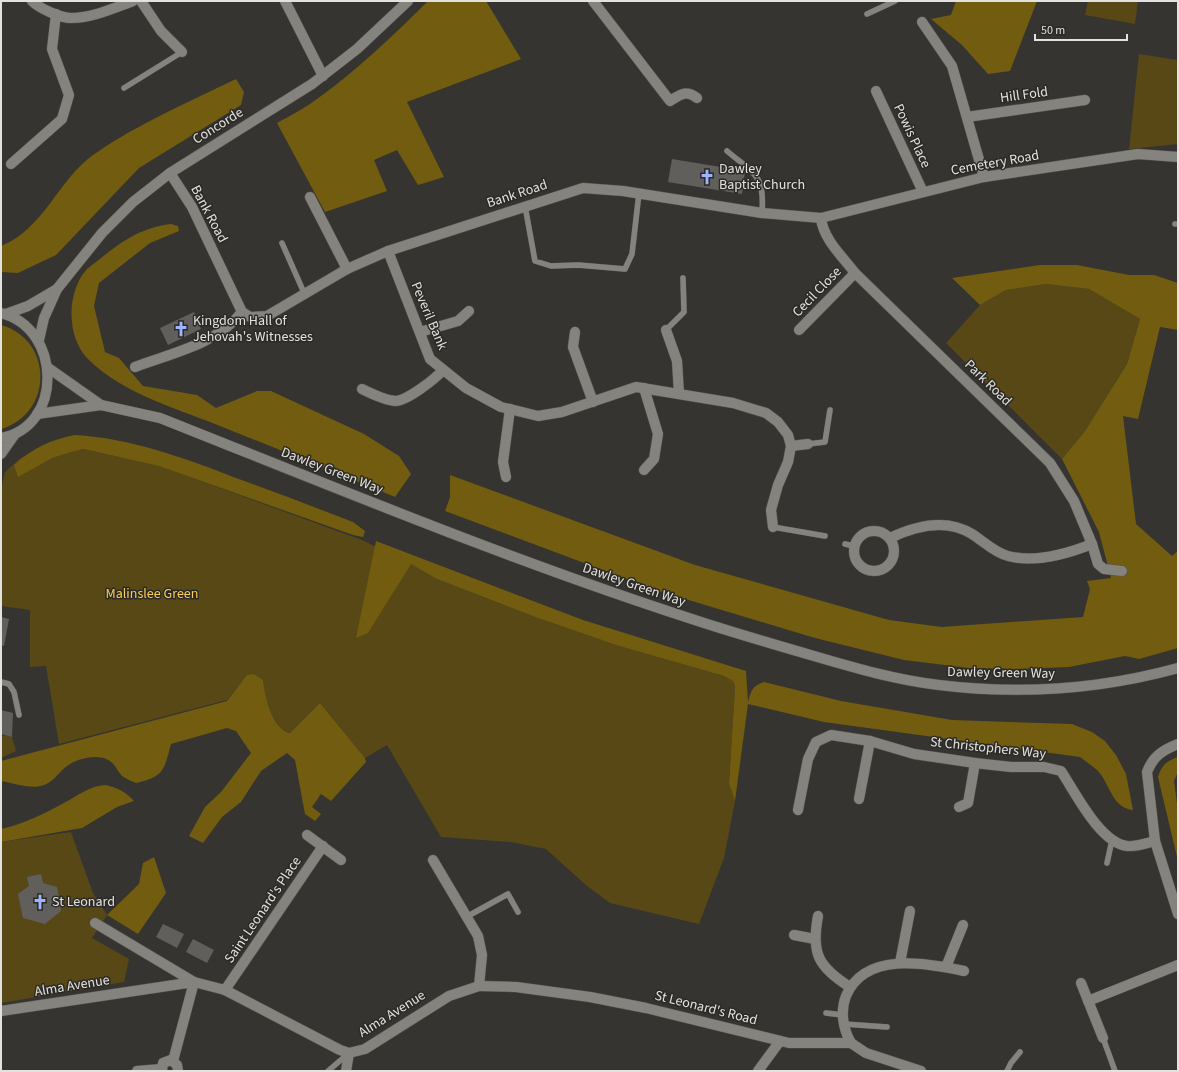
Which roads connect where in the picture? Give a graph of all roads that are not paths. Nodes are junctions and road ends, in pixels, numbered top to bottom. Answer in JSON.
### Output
{"nodes":[{"id":1,"x":32,"y":1,"type":"edge"},
{"id":2,"x":133,"y":1,"type":"edge"},
{"id":3,"x":141,"y":1,"type":"edge"},
{"id":4,"x":285,"y":1,"type":"edge"},
{"id":5,"x":408,"y":1,"type":"edge"},
{"id":6,"x":593,"y":1,"type":"edge"},
{"id":7,"x":895,"y":1,"type":"edge"},
{"id":8,"x":56,"y":14,"type":"junction"},
{"id":9,"x":866,"y":14,"type":"dead end"},
{"id":10,"x":922,"y":22,"type":"dead end"},
{"id":11,"x":182,"y":52,"type":"joint"},
{"id":12,"x":323,"y":76,"type":"junction"},
{"id":13,"x":124,"y":88,"type":"dead end"},
{"id":14,"x":876,"y":91,"type":"dead end"},
{"id":15,"x":697,"y":98,"type":"dead end"},
{"id":16,"x":1085,"y":100,"type":"dead end"},
{"id":17,"x":967,"y":116,"type":"junction"},
{"id":18,"x":727,"y":151,"type":"dead end"},
{"id":19,"x":1178,"y":157,"type":"edge"},
{"id":20,"x":12,"y":164,"type":"dead end"},
{"id":21,"x":170,"y":173,"type":"junction"},
{"id":22,"x":984,"y":177,"type":"junction"},
{"id":23,"x":923,"y":192,"type":"junction"},
{"id":24,"x":639,"y":193,"type":"junction"},
{"id":25,"x":310,"y":197,"type":"dead end"},
{"id":26,"x":525,"y":206,"type":"junction"},
{"id":27,"x":762,"y":213,"type":"junction"},
{"id":28,"x":821,"y":218,"type":"junction"},
{"id":29,"x":282,"y":243,"type":"dead end"},
{"id":30,"x":388,"y":250,"type":"junction"},
{"id":31,"x":347,"y":269,"type":"junction"},
{"id":32,"x":855,"y":273,"type":"junction"},
{"id":33,"x":683,"y":278,"type":"dead end"},
{"id":34,"x":57,"y":289,"type":"junction"},
{"id":35,"x":305,"y":295,"type":"junction"},
{"id":36,"x":470,"y":311,"type":"dead end"},
{"id":37,"x":242,"y":312,"type":"junction"},
{"id":38,"x":4,"y":314,"type":"edge"},
{"id":39,"x":666,"y":330,"type":"joint"},
{"id":40,"x":799,"y":330,"type":"dead end"},
{"id":41,"x":420,"y":332,"type":"junction"},
{"id":42,"x":575,"y":332,"type":"dead end"},
{"id":43,"x":39,"y":340,"type":"junction"},
{"id":44,"x":47,"y":367,"type":"junction"},
{"id":45,"x":135,"y":367,"type":"dead end"},
{"id":46,"x":443,"y":370,"type":"junction"},
{"id":47,"x":644,"y":388,"type":"junction"},
{"id":48,"x":362,"y":389,"type":"dead end"},
{"id":49,"x":679,"y":394,"type":"junction"},
{"id":50,"x":593,"y":402,"type":"junction"},
{"id":51,"x":101,"y":405,"type":"junction"},
{"id":52,"x":510,"y":410,"type":"junction"},
{"id":53,"x":830,"y":410,"type":"dead end"},
{"id":54,"x":37,"y":414,"type":"junction"},
{"id":55,"x":15,"y":434,"type":"junction"},
{"id":56,"x":1,"y":438,"type":"edge"},
{"id":57,"x":808,"y":444,"type":"joint"},
{"id":58,"x":791,"y":446,"type":"junction"},
{"id":59,"x":1,"y":454,"type":"edge"},
{"id":60,"x":644,"y":470,"type":"dead end"},
{"id":61,"x":506,"y":477,"type":"dead end"},
{"id":62,"x":773,"y":527,"type":"joint"},
{"id":63,"x":825,"y":536,"type":"dead end"},
{"id":64,"x":890,"y":538,"type":"junction"},
{"id":65,"x":1092,"y":544,"type":"junction"},
{"id":66,"x":1122,"y":572,"type":"dead end"},
{"id":67,"x":1178,"y":668,"type":"edge"},
{"id":68,"x":1,"y":682,"type":"edge"},
{"id":69,"x":19,"y":715,"type":"dead end"},
{"id":70,"x":870,"y":741,"type":"junction"},
{"id":71,"x":1178,"y":744,"type":"edge"},
{"id":72,"x":975,"y":763,"type":"junction"},
{"id":73,"x":859,"y":799,"type":"dead end"},
{"id":74,"x":959,"y":807,"type":"dead end"},
{"id":75,"x":798,"y":810,"type":"dead end"},
{"id":76,"x":307,"y":835,"type":"dead end"},
{"id":77,"x":1112,"y":840,"type":"junction"},
{"id":78,"x":1155,"y":841,"type":"junction"},
{"id":79,"x":323,"y":846,"type":"junction"},
{"id":80,"x":341,"y":860,"type":"dead end"},
{"id":81,"x":433,"y":860,"type":"dead end"},
{"id":82,"x":1107,"y":863,"type":"dead end"},
{"id":83,"x":910,"y":911,"type":"dead end"},
{"id":84,"x":518,"y":912,"type":"dead end"},
{"id":85,"x":1178,"y":914,"type":"edge"},
{"id":86,"x":468,"y":916,"type":"junction"},
{"id":87,"x":818,"y":916,"type":"dead end"},
{"id":88,"x":95,"y":923,"type":"dead end"},
{"id":89,"x":963,"y":925,"type":"dead end"},
{"id":90,"x":794,"y":935,"type":"dead end"},
{"id":91,"x":815,"y":939,"type":"junction"},
{"id":92,"x":900,"y":963,"type":"junction"},
{"id":93,"x":1178,"y":965,"type":"edge"},
{"id":94,"x":946,"y":967,"type":"junction"},
{"id":95,"x":964,"y":971,"type":"dead end"},
{"id":96,"x":194,"y":982,"type":"junction"},
{"id":97,"x":1081,"y":983,"type":"dead end"},
{"id":98,"x":479,"y":986,"type":"junction"},
{"id":99,"x":850,"y":987,"type":"junction"},
{"id":100,"x":225,"y":990,"type":"junction"},
{"id":101,"x":1088,"y":1001,"type":"junction"},
{"id":102,"x":1,"y":1011,"type":"edge"},
{"id":103,"x":826,"y":1013,"type":"dead end"},
{"id":104,"x":844,"y":1020,"type":"junction"},
{"id":105,"x":888,"y":1027,"type":"dead end"},
{"id":106,"x":1103,"y":1038,"type":"joint"},
{"id":107,"x":780,"y":1041,"type":"junction"},
{"id":108,"x":851,"y":1043,"type":"junction"},
{"id":109,"x":1020,"y":1052,"type":"dead end"},
{"id":110,"x":349,"y":1053,"type":"junction"},
{"id":111,"x":173,"y":1061,"type":"junction"},
{"id":112,"x":162,"y":1070,"type":"edge"},
{"id":113,"x":137,"y":1071,"type":"edge"},
{"id":114,"x":178,"y":1071,"type":"edge"},
{"id":115,"x":328,"y":1071,"type":"edge"},
{"id":116,"x":346,"y":1071,"type":"edge"},
{"id":117,"x":758,"y":1071,"type":"edge"},
{"id":118,"x":917,"y":1071,"type":"edge"},
{"id":119,"x":1007,"y":1071,"type":"edge"},
{"id":120,"x":1115,"y":1071,"type":"edge"}],
"edges":[{"from":1,"to":8,"type":"street"},
{"from":2,"to":8,"type":"street"},
{"from":3,"to":11,"type":"street"},
{"from":4,"to":12,"type":"street"},
{"from":5,"to":12,"type":"street","name":"Concorde"},
{"from":6,"to":15,"type":"street"},
{"from":7,"to":9,"type":"lane"},
{"from":8,"to":20,"type":"street"},
{"from":10,"to":17,"type":"street"},
{"from":11,"to":13,"type":"lane"},
{"from":12,"to":21,"type":"street","name":"Concorde"},
{"from":14,"to":23,"type":"street","name":"Powis Place"},
{"from":16,"to":17,"type":"street","name":"Hill Fold"},
{"from":17,"to":22,"type":"street"},
{"from":18,"to":27,"type":"lane"},
{"from":19,"to":22,"type":"street","name":"Cemetery Road"},
{"from":21,"to":34,"type":"street","name":"Concorde"},
{"from":21,"to":37,"type":"street","name":"Bank Road"},
{"from":22,"to":23,"type":"street","name":"Cemetery Road"},
{"from":23,"to":28,"type":"street","name":"Cemetery Road"},
{"from":24,"to":26,"type":"street","name":"Bank Road"},
{"from":24,"to":26,"type":"lane"},
{"from":24,"to":27,"type":"street","name":"Bank Road"},
{"from":25,"to":31,"type":"street"},
{"from":26,"to":30,"type":"street","name":"Bank Road"},
{"from":27,"to":28,"type":"street","name":"Bank Road"},
{"from":28,"to":32,"type":"street","name":"Park Road"},
{"from":29,"to":35,"type":"lane"},
{"from":30,"to":31,"type":"street","name":"Bank Road"},
{"from":30,"to":41,"type":"street","name":"Peveril Bank"},
{"from":31,"to":35,"type":"street","name":"Bank Road"},
{"from":32,"to":40,"type":"street","name":"Cecil Close"},
{"from":32,"to":65,"type":"street","name":"Park Road"},
{"from":33,"to":39,"type":"lane"},
{"from":34,"to":38,"type":"street","name":"Concorde"},
{"from":34,"to":43,"type":"street","name":"Concorde"},
{"from":35,"to":37,"type":"street","name":"Bank Road"},
{"from":36,"to":41,"type":"street"},
{"from":37,"to":45,"type":"street"},
{"from":38,"to":43,"type":"street"},
{"from":39,"to":49,"type":"street"},
{"from":41,"to":46,"type":"street","name":"Peveril Bank"},
{"from":42,"to":50,"type":"street"},
{"from":43,"to":44,"type":"street"},
{"from":44,"to":51,"type":"street","name":"Dawley Green Way"},
{"from":44,"to":54,"type":"street"},
{"from":46,"to":48,"type":"street"},
{"from":46,"to":52,"type":"street","name":"Peveril Bank"},
{"from":47,"to":49,"type":"street","name":"Peveril Bank"},
{"from":47,"to":50,"type":"street","name":"Peveril Bank"},
{"from":47,"to":60,"type":"street"},
{"from":49,"to":58,"type":"street","name":"Peveril Bank"},
{"from":50,"to":52,"type":"street","name":"Peveril Bank"},
{"from":51,"to":54,"type":"street","name":"Dawley Green Way"},
{"from":51,"to":67,"type":"street","name":"Dawley Green Way"},
{"from":52,"to":61,"type":"street"},
{"from":53,"to":57,"type":"lane"},
{"from":54,"to":55,"type":"street"},
{"from":55,"to":56,"type":"street"},
{"from":55,"to":59,"type":"street"},
{"from":57,"to":58,"type":"street"},
{"from":58,"to":62,"type":"street"},
{"from":62,"to":63,"type":"lane"},
{"from":64,"to":64,"type":"street"},
{"from":64,"to":65,"type":"street"},
{"from":65,"to":66,"type":"street","name":"Park Road"},
{"from":68,"to":69,"type":"lane"},
{"from":70,"to":72,"type":"street","name":"St Christophers Way"},
{"from":70,"to":73,"type":"street"},
{"from":70,"to":75,"type":"street","name":"St Christophers Way"},
{"from":71,"to":78,"type":"street"},
{"from":72,"to":74,"type":"street"},
{"from":72,"to":77,"type":"street","name":"St Christophers Way"},
{"from":76,"to":79,"type":"street"},
{"from":77,"to":78,"type":"street","name":"St Christophers Way"},
{"from":77,"to":82,"type":"lane"},
{"from":78,"to":85,"type":"street"},
{"from":79,"to":80,"type":"street"},
{"from":79,"to":100,"type":"street","name":"Saint Leonard's Place"},
{"from":81,"to":86,"type":"street"},
{"from":83,"to":92,"type":"street"},
{"from":84,"to":86,"type":"lane"},
{"from":86,"to":98,"type":"street"},
{"from":87,"to":91,"type":"street"},
{"from":88,"to":96,"type":"street","name":"Alma Avenue"},
{"from":89,"to":94,"type":"street"},
{"from":90,"to":91,"type":"street"},
{"from":91,"to":99,"type":"street"},
{"from":92,"to":94,"type":"street"},
{"from":92,"to":99,"type":"street"},
{"from":93,"to":101,"type":"street"},
{"from":94,"to":95,"type":"street"},
{"from":96,"to":100,"type":"street","name":"Alma Avenue"},
{"from":96,"to":102,"type":"street","name":"Alma Avenue"},
{"from":96,"to":111,"type":"street"},
{"from":97,"to":101,"type":"street"},
{"from":98,"to":107,"type":"street","name":"St Leonard's Road"},
{"from":98,"to":110,"type":"street","name":"Alma Avenue"},
{"from":99,"to":104,"type":"street"},
{"from":100,"to":110,"type":"street","name":"Alma Avenue"},
{"from":101,"to":106,"type":"street"},
{"from":103,"to":104,"type":"lane"},
{"from":104,"to":105,"type":"lane"},
{"from":104,"to":108,"type":"street"},
{"from":106,"to":120,"type":"lane"},
{"from":107,"to":108,"type":"street","name":"St Leonard's Road"},
{"from":107,"to":117,"type":"street"},
{"from":108,"to":118,"type":"street"},
{"from":109,"to":119,"type":"lane"},
{"from":110,"to":115,"type":"lane"},
{"from":110,"to":116,"type":"street"},
{"from":111,"to":112,"type":"street"},
{"from":111,"to":114,"type":"street"},
{"from":112,"to":113,"type":"street"}]}
